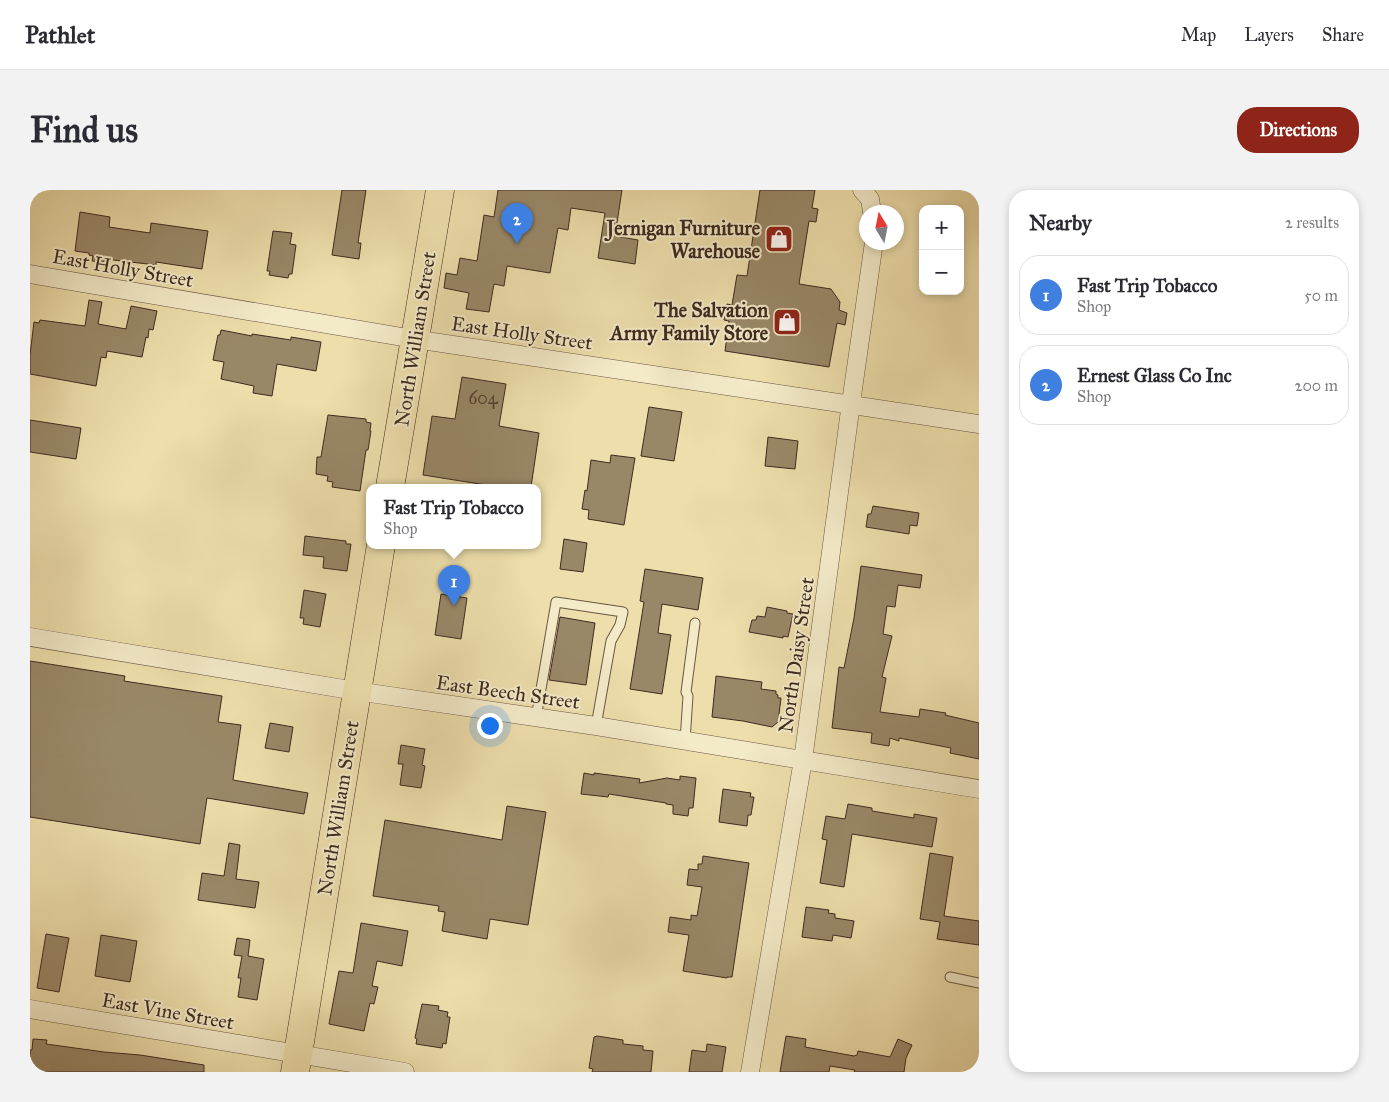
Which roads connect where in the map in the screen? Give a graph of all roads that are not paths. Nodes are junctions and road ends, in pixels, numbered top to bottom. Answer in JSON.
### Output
{"nodes":[{"id":1,"x":440,"y":190,"type":"edge"},
{"id":2,"x":862,"y":190,"type":"edge"},
{"id":3,"x":871,"y":205,"type":"edge"},
{"id":4,"x":873,"y":250,"type":"edge"},
{"id":5,"x":30,"y":274,"type":"edge"},
{"id":6,"x":414,"y":339,"type":"junction"},
{"id":7,"x":851,"y":403,"type":"junction"},
{"id":8,"x":979,"y":424,"type":"edge"},
{"id":9,"x":390,"y":484,"type":"edge"},
{"id":10,"x":379,"y":549,"type":"edge"},
{"id":11,"x":695,"y":623,"type":"dead end"},
{"id":12,"x":30,"y":637,"type":"edge"},
{"id":13,"x":356,"y":691,"type":"junction"},
{"id":14,"x":536,"y":718,"type":"junction"},
{"id":15,"x":596,"y":726,"type":"junction"},
{"id":16,"x":685,"y":741,"type":"junction"},
{"id":17,"x":803,"y":760,"type":"junction"},
{"id":18,"x":979,"y":788,"type":"edge"},
{"id":19,"x":950,"y":977,"type":"dead end"},
{"id":20,"x":979,"y":983,"type":"edge"},
{"id":21,"x":30,"y":1009,"type":"edge"},
{"id":22,"x":297,"y":1063,"type":"edge"},
{"id":23,"x":405,"y":1072,"type":"edge"},
{"id":24,"x":750,"y":1072,"type":"edge"}],
"edges":[{"from":1,"to":6,"type":"main road","name":"North William Street"},
{"from":2,"to":3,"type":"street"},
{"from":4,"to":7,"type":"street","name":"North Daisy Street"},
{"from":5,"to":6,"type":"street","name":"East Holly Street"},
{"from":6,"to":7,"type":"street","name":"East Holly Street"},
{"from":6,"to":9,"type":"main road","name":"North William Street"},
{"from":7,"to":8,"type":"street","name":"East Holly Street"},
{"from":7,"to":17,"type":"street","name":"North Daisy Street"},
{"from":10,"to":13,"type":"main road","name":"North William Street"},
{"from":11,"to":16,"type":"lane"},
{"from":12,"to":13,"type":"street","name":"East Beech Street"},
{"from":13,"to":14,"type":"street","name":"East Beech Street"},
{"from":13,"to":22,"type":"main road","name":"North William Street"},
{"from":14,"to":15,"type":"street","name":"East Beech Street"},
{"from":14,"to":15,"type":"lane"},
{"from":15,"to":16,"type":"street","name":"East Beech Street"},
{"from":16,"to":17,"type":"street","name":"East Beech Street"},
{"from":17,"to":18,"type":"street","name":"East Beech Street"},
{"from":17,"to":24,"type":"street","name":"North Daisy Street"},
{"from":19,"to":20,"type":"lane"},
{"from":21,"to":22,"type":"street","name":"East Vine Street"},
{"from":22,"to":23,"type":"street","name":"East Vine Street"}]}
